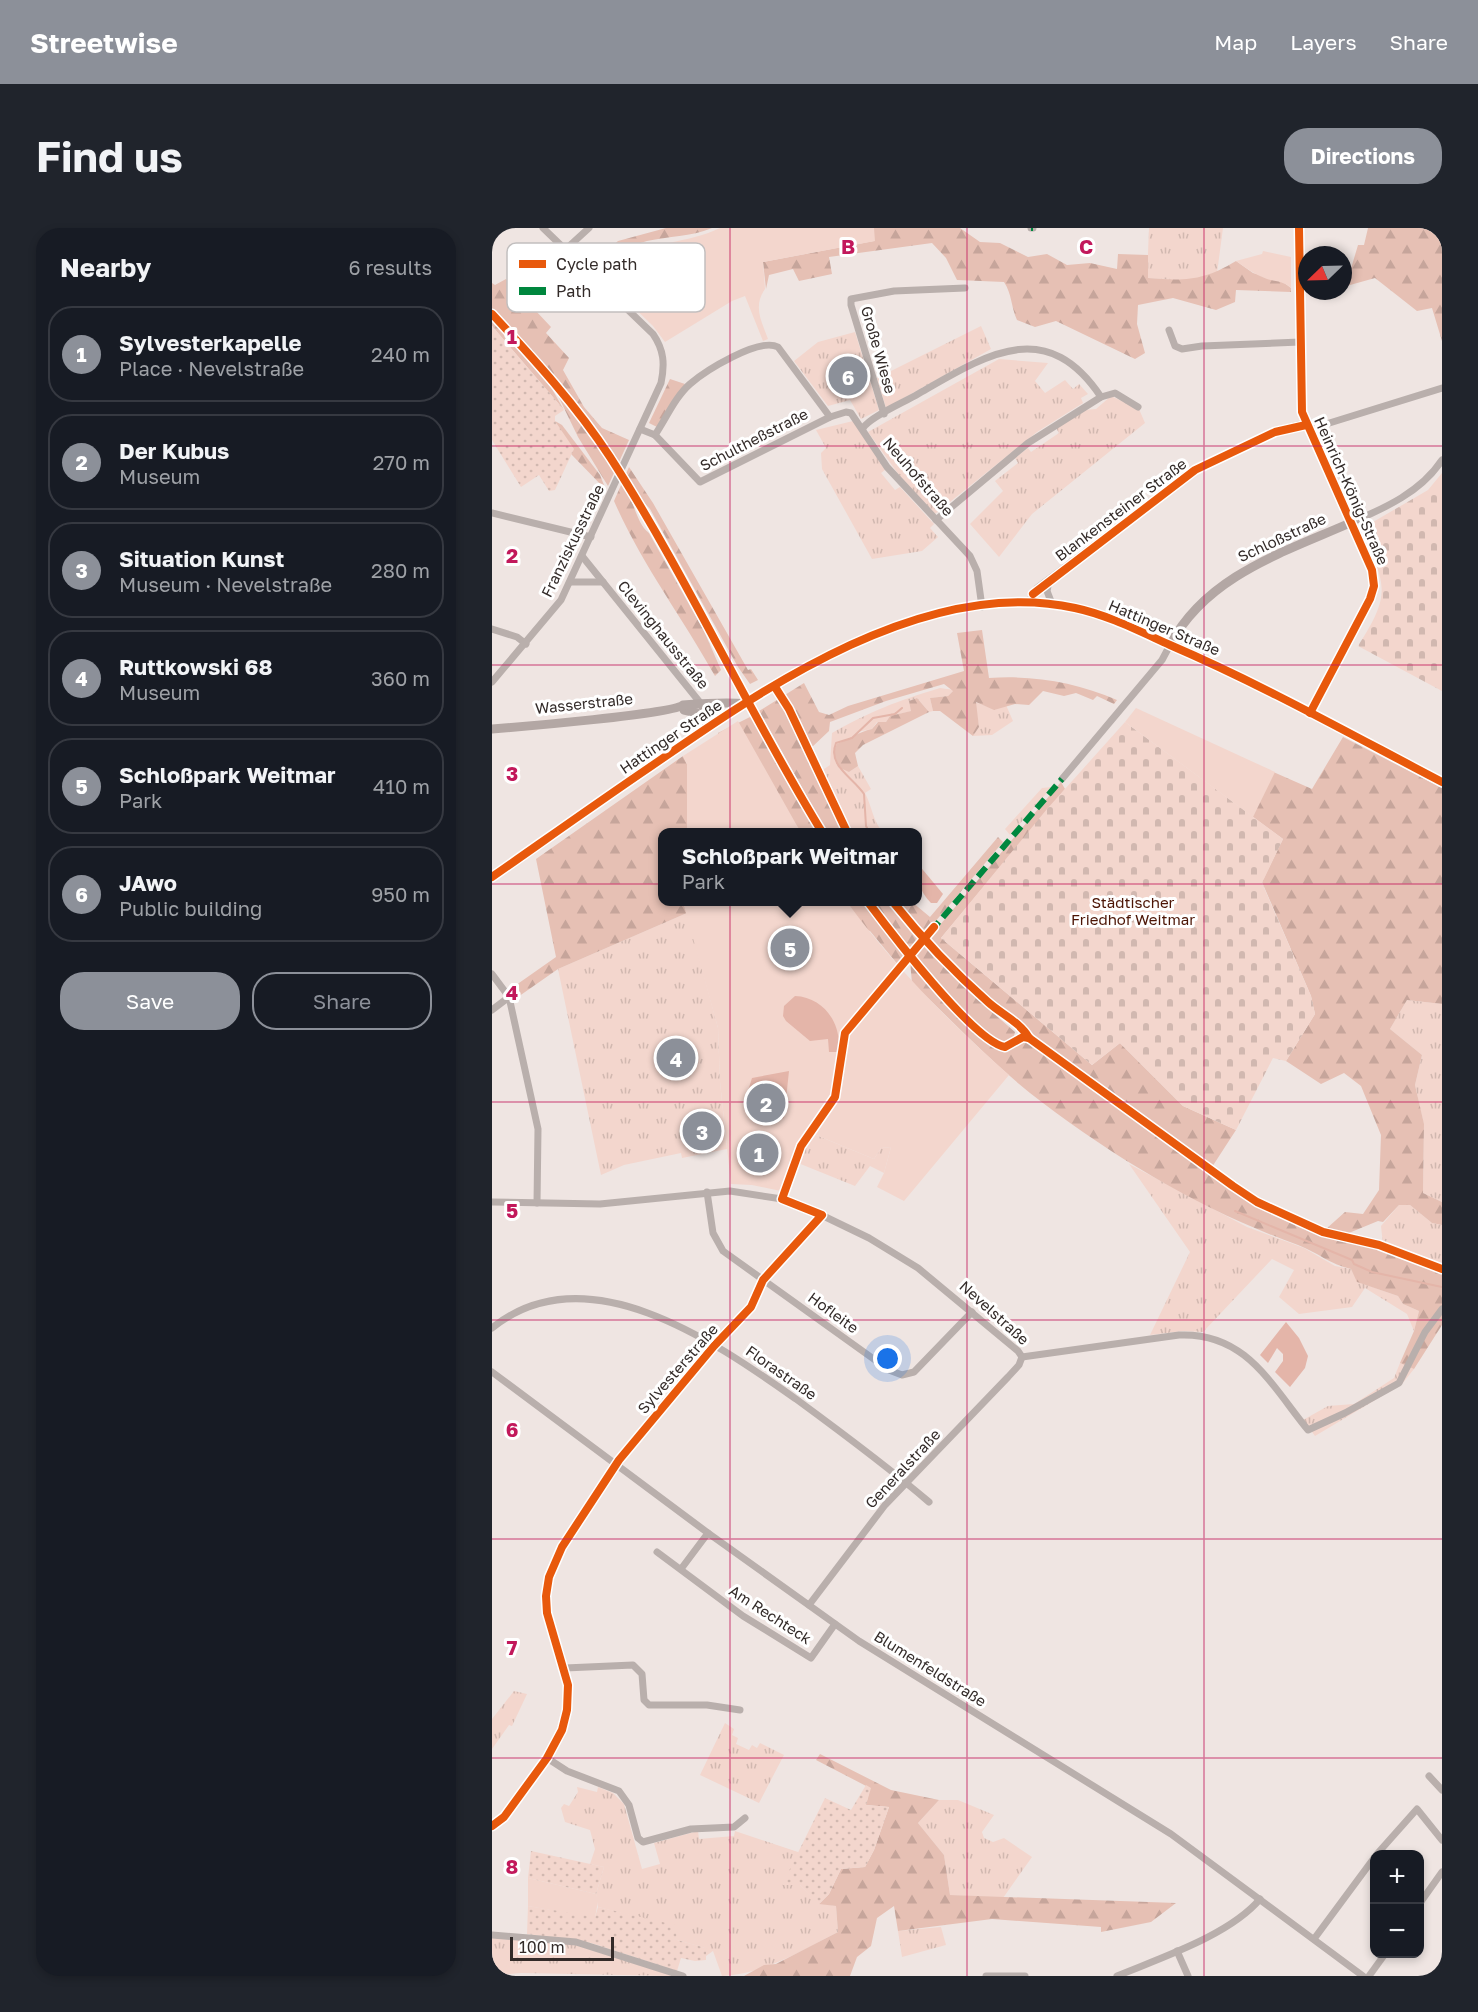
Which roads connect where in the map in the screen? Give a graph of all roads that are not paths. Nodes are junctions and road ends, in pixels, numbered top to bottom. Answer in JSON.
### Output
{"nodes":[{"id":1,"x":543,"y":228,"type":"edge"},
{"id":2,"x":589,"y":228,"type":"edge"},
{"id":3,"x":1299,"y":228,"type":"edge"},
{"id":4,"x":559,"y":243,"type":"edge"},
{"id":5,"x":573,"y":243,"type":"edge"},
{"id":6,"x":964,"y":288,"type":"dead end"},
{"id":7,"x":631,"y":312,"type":"edge"},
{"id":8,"x":1169,"y":330,"type":"dead end"},
{"id":9,"x":1300,"y":342,"type":"junction"},
{"id":10,"x":1442,"y":388,"type":"edge"},
{"id":11,"x":1101,"y":398,"type":"junction"},
{"id":12,"x":1138,"y":407,"type":"dead end"},
{"id":13,"x":884,"y":414,"type":"junction"},
{"id":14,"x":830,"y":417,"type":"junction"},
{"id":15,"x":1306,"y":425,"type":"junction"},
{"id":16,"x":863,"y":428,"type":"junction"},
{"id":17,"x":640,"y":429,"type":"junction"},
{"id":18,"x":655,"y":435,"type":"junction"},
{"id":19,"x":1442,"y":460,"type":"edge"},
{"id":20,"x":492,"y":513,"type":"edge"},
{"id":21,"x":936,"y":520,"type":"junction"},
{"id":22,"x":1350,"y":523,"type":"junction"},
{"id":23,"x":591,"y":537,"type":"junction"},
{"id":24,"x":582,"y":556,"type":"junction"},
{"id":25,"x":1049,"y":581,"type":"junction"},
{"id":26,"x":570,"y":582,"type":"junction"},
{"id":27,"x":603,"y":582,"type":"junction"},
{"id":28,"x":1028,"y":603,"type":"junction"},
{"id":29,"x":1052,"y":604,"type":"junction"},
{"id":30,"x":982,"y":606,"type":"junction"},
{"id":31,"x":492,"y":629,"type":"edge"},
{"id":32,"x":526,"y":644,"type":"junction"},
{"id":33,"x":1170,"y":645,"type":"junction"},
{"id":34,"x":492,"y":682,"type":"edge"},
{"id":35,"x":744,"y":704,"type":"junction"},
{"id":36,"x":702,"y":705,"type":"junction"},
{"id":37,"x":679,"y":708,"type":"junction"},
{"id":38,"x":1310,"y":713,"type":"junction"},
{"id":39,"x":711,"y":725,"type":"junction"},
{"id":40,"x":492,"y":729,"type":"edge"},
{"id":41,"x":1062,"y":779,"type":"dead end"},
{"id":42,"x":1442,"y":782,"type":"edge"},
{"id":43,"x":492,"y":877,"type":"edge"},
{"id":44,"x":492,"y":974,"type":"edge"},
{"id":45,"x":509,"y":997,"type":"junction"},
{"id":46,"x":492,"y":1010,"type":"edge"},
{"id":47,"x":707,"y":1192,"type":"junction"},
{"id":48,"x":492,"y":1202,"type":"edge"},
{"id":49,"x":537,"y":1203,"type":"junction"},
{"id":50,"x":822,"y":1215,"type":"junction"},
{"id":51,"x":763,"y":1280,"type":"junction"},
{"id":52,"x":760,"y":1290,"type":"dead end"},
{"id":53,"x":1442,"y":1309,"type":"edge"},
{"id":54,"x":972,"y":1311,"type":"junction"},
{"id":55,"x":492,"y":1328,"type":"edge"},
{"id":56,"x":714,"y":1346,"type":"junction"},
{"id":57,"x":1022,"y":1357,"type":"junction"},
{"id":58,"x":492,"y":1372,"type":"edge"},
{"id":59,"x":617,"y":1466,"type":"junction"},
{"id":60,"x":906,"y":1483,"type":"junction"},
{"id":61,"x":929,"y":1502,"type":"dead end"},
{"id":62,"x":708,"y":1533,"type":"junction"},
{"id":63,"x":657,"y":1552,"type":"dead end"},
{"id":64,"x":681,"y":1569,"type":"junction"},
{"id":65,"x":810,"y":1605,"type":"junction"},
{"id":66,"x":835,"y":1624,"type":"junction"},
{"id":67,"x":565,"y":1668,"type":"junction"},
{"id":68,"x":740,"y":1710,"type":"dead end"},
{"id":69,"x":547,"y":1758,"type":"junction"},
{"id":70,"x":1429,"y":1776,"type":"dead end"},
{"id":71,"x":1442,"y":1790,"type":"edge"},
{"id":72,"x":745,"y":1818,"type":"dead end"},
{"id":73,"x":492,"y":1826,"type":"edge"},
{"id":74,"x":1442,"y":1840,"type":"edge"},
{"id":75,"x":1381,"y":1850,"type":"edge"},
{"id":76,"x":1370,"y":1864,"type":"edge"},
{"id":77,"x":1442,"y":1872,"type":"edge"},
{"id":78,"x":1424,"y":1896,"type":"edge"},
{"id":79,"x":1260,"y":1899,"type":"junction"},
{"id":80,"x":492,"y":1935,"type":"edge"},
{"id":81,"x":1314,"y":1939,"type":"junction"},
{"id":82,"x":1177,"y":1951,"type":"junction"},
{"id":83,"x":1382,"y":1958,"type":"edge"},
{"id":84,"x":683,"y":1976,"type":"edge"},
{"id":85,"x":986,"y":1976,"type":"edge"},
{"id":86,"x":1025,"y":1976,"type":"edge"},
{"id":87,"x":1117,"y":1976,"type":"edge"},
{"id":88,"x":1188,"y":1976,"type":"edge"},
{"id":89,"x":1363,"y":1976,"type":"edge"},
{"id":90,"x":1369,"y":1976,"type":"edge"}],
"edges":[{"from":1,"to":4,"type":"street","name":"Franziskusstraße"},
{"from":2,"to":5,"type":"street"},
{"from":3,"to":9,"type":"main road","name":"Heinrich-König-Straße"},
{"from":6,"to":13,"type":"street","name":"Große Wiese"},
{"from":7,"to":17,"type":"street","name":"Franziskusstraße"},
{"from":8,"to":9,"type":"street"},
{"from":9,"to":15,"type":"main road","name":"Heinrich-König-Straße"},
{"from":10,"to":15,"type":"street","name":"Blankensteiner Straße"},
{"from":11,"to":12,"type":"street"},
{"from":11,"to":13,"type":"street"},
{"from":11,"to":21,"type":"street"},
{"from":13,"to":16,"type":"street"},
{"from":14,"to":16,"type":"street","name":"Neuhofstraße"},
{"from":14,"to":18,"type":"street","name":"Schultheßstraße"},
{"from":14,"to":18,"type":"street"},
{"from":15,"to":22,"type":"main road","name":"Heinrich-König-Straße"},
{"from":15,"to":25,"type":"street","name":"Blankensteiner Straße"},
{"from":16,"to":21,"type":"street","name":"Neuhofstraße"},
{"from":17,"to":18,"type":"street","name":"Schultheßstraße"},
{"from":17,"to":23,"type":"street","name":"Franziskusstraße"},
{"from":19,"to":22,"type":"street","name":"Schloßstraße"},
{"from":20,"to":23,"type":"street"},
{"from":21,"to":30,"type":"street","name":"Neuhofstraße"},
{"from":22,"to":33,"type":"main road","name":"Schloßstraße"},
{"from":22,"to":38,"type":"main road","name":"Heinrich-König-Straße"},
{"from":23,"to":24,"type":"street","name":"Franziskusstraße"},
{"from":24,"to":26,"type":"street","name":"Franziskusstraße"},
{"from":24,"to":27,"type":"street","name":"Clevinghausstraße"},
{"from":25,"to":28,"type":"street","name":"Blankensteiner Straße"},
{"from":25,"to":29,"type":"street","name":"Blankensteiner Straße"},
{"from":26,"to":27,"type":"street","name":"Clevinghausstraße"},
{"from":26,"to":32,"type":"street","name":"Franziskusstraße"},
{"from":27,"to":36,"type":"street","name":"Clevinghausstraße"},
{"from":28,"to":29,"type":"main road","name":"Hattinger Straße"},
{"from":28,"to":30,"type":"main road","name":"Hattinger Straße"},
{"from":29,"to":33,"type":"main road","name":"Hattinger Straße"},
{"from":30,"to":35,"type":"main road","name":"Hattinger Straße"},
{"from":31,"to":32,"type":"street"},
{"from":32,"to":34,"type":"street","name":"Franziskusstraße"},
{"from":33,"to":38,"type":"main road","name":"Hattinger Straße"},
{"from":33,"to":41,"type":"street","name":"Schloßstraße"},
{"from":35,"to":36,"type":"main road","name":"Wasserstraße"},
{"from":35,"to":39,"type":"main road","name":"Hattinger Straße"},
{"from":36,"to":37,"type":"main road","name":"Wasserstraße"},
{"from":36,"to":39,"type":"main road"},
{"from":37,"to":39,"type":"main road"},
{"from":37,"to":40,"type":"main road","name":"Wasserstraße"},
{"from":38,"to":42,"type":"main road","name":"Hattinger Straße"},
{"from":39,"to":43,"type":"main road","name":"Hattinger Straße"},
{"from":44,"to":45,"type":"street"},
{"from":45,"to":46,"type":"street"},
{"from":45,"to":49,"type":"street"},
{"from":47,"to":49,"type":"street","name":"Nevelstraße"},
{"from":47,"to":50,"type":"street","name":"Nevelstraße"},
{"from":47,"to":51,"type":"street","name":"Hofleite"},
{"from":48,"to":49,"type":"street","name":"Nevelstraße"},
{"from":50,"to":51,"type":"street"},
{"from":50,"to":54,"type":"street","name":"Nevelstraße"},
{"from":51,"to":54,"type":"street","name":"Hofleite"},
{"from":52,"to":56,"type":"street","name":"Sylvesterstraße"},
{"from":53,"to":57,"type":"street","name":"Nevelstraße"},
{"from":54,"to":57,"type":"street","name":"Nevelstraße"},
{"from":55,"to":56,"type":"street","name":"Florastraße"},
{"from":56,"to":59,"type":"street","name":"Sylvesterstraße"},
{"from":56,"to":60,"type":"street","name":"Florastraße"},
{"from":57,"to":60,"type":"street","name":"Generalstraße"},
{"from":58,"to":59,"type":"street","name":"Blumenfeldstraße"},
{"from":59,"to":62,"type":"street","name":"Blumenfeldstraße"},
{"from":59,"to":67,"type":"street","name":"Sylvesterstraße"},
{"from":60,"to":61,"type":"street","name":"Florastraße"},
{"from":60,"to":65,"type":"street","name":"Generalstraße"},
{"from":62,"to":64,"type":"street"},
{"from":62,"to":65,"type":"street","name":"Blumenfeldstraße"},
{"from":63,"to":64,"type":"street","name":"Am Rechteck"},
{"from":64,"to":66,"type":"street","name":"Am Rechteck"},
{"from":65,"to":66,"type":"street","name":"Blumenfeldstraße"},
{"from":66,"to":79,"type":"street","name":"Blumenfeldstraße"},
{"from":67,"to":68,"type":"street"},
{"from":67,"to":69,"type":"street","name":"Sylvesterstraße"},
{"from":69,"to":72,"type":"street"},
{"from":69,"to":73,"type":"street","name":"Sylvesterstraße"},
{"from":70,"to":71,"type":"street"},
{"from":74,"to":75,"type":"street"},
{"from":76,"to":81,"type":"street"},
{"from":77,"to":78,"type":"street"},
{"from":79,"to":81,"type":"street","name":"Blumenfeldstraße"},
{"from":79,"to":82,"type":"street"},
{"from":80,"to":84,"type":"street"},
{"from":81,"to":89,"type":"street","name":"Blumenfeldstraße"},
{"from":82,"to":87,"type":"street"},
{"from":82,"to":88,"type":"street"},
{"from":83,"to":90,"type":"street"},
{"from":85,"to":86,"type":"street"}]}
